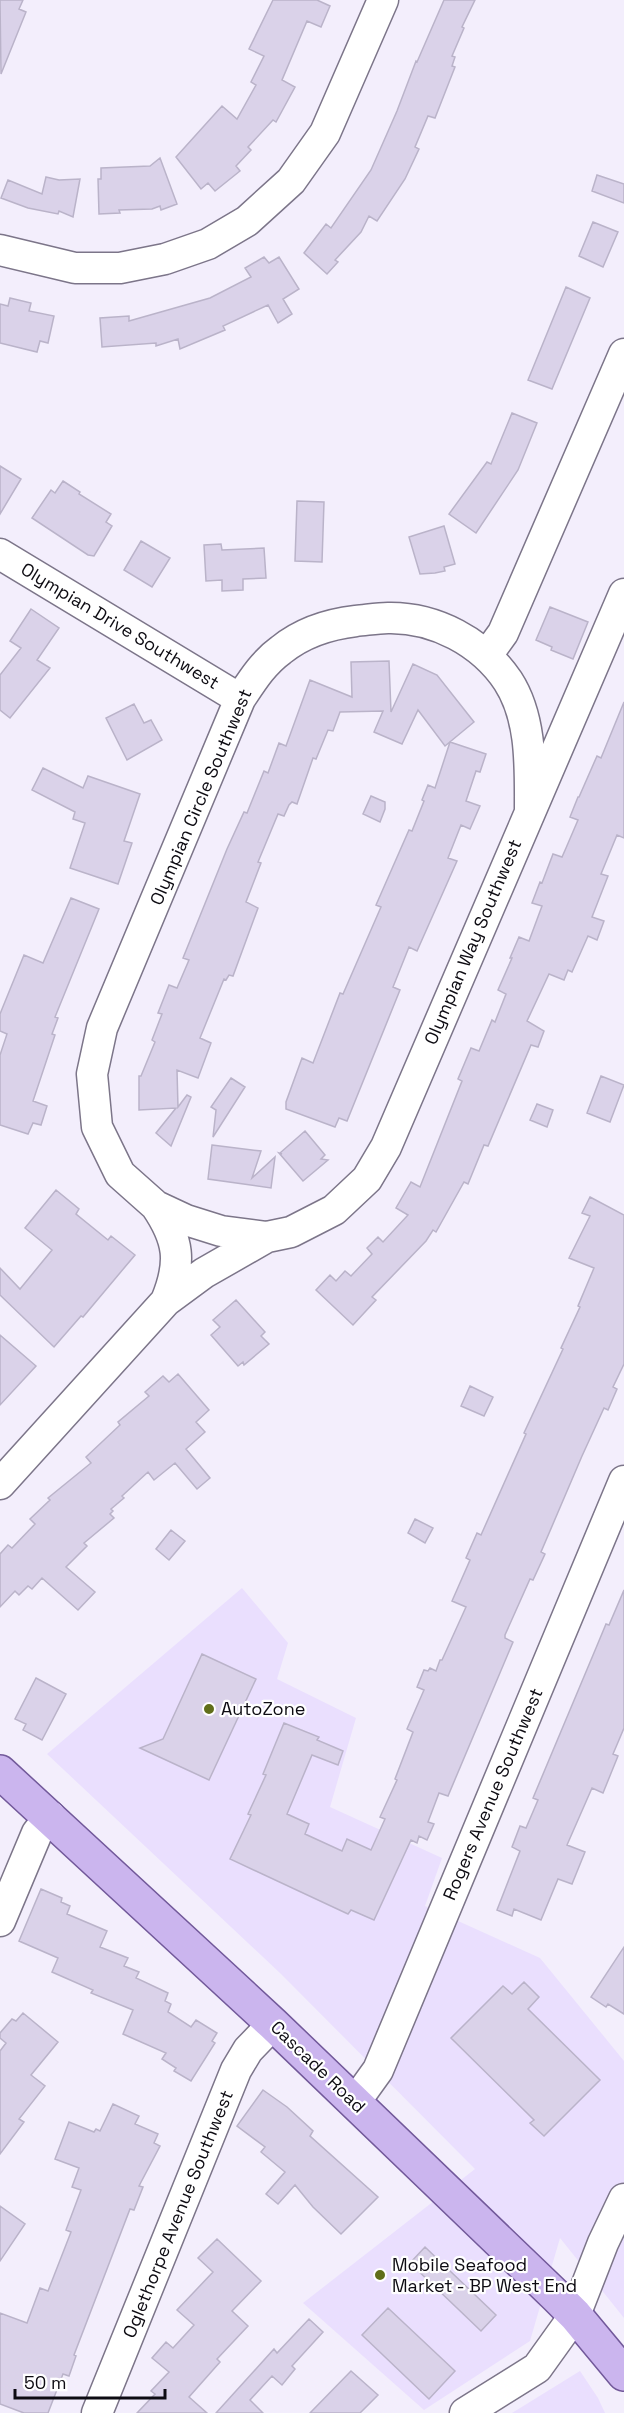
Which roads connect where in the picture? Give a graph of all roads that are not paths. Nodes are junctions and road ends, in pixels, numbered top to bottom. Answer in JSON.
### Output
{"nodes":[{"id":1,"x":383,"y":0,"type":"edge"},
{"id":2,"x":0,"y":250,"type":"edge"},
{"id":3,"x":624,"y":354,"type":"edge"},
{"id":4,"x":1,"y":556,"type":"edge"},
{"id":5,"x":624,"y":594,"type":"edge"},
{"id":6,"x":487,"y":655,"type":"junction"},
{"id":7,"x":240,"y":699,"type":"junction"},
{"id":8,"x":530,"y":809,"type":"junction"},
{"id":9,"x":156,"y":1206,"type":"junction"},
{"id":10,"x":221,"y":1231,"type":"joint"},
{"id":11,"x":267,"y":1237,"type":"junction"},
{"id":12,"x":166,"y":1301,"type":"junction"},
{"id":13,"x":624,"y":1481,"type":"edge"},
{"id":14,"x":0,"y":1484,"type":"edge"},
{"id":15,"x":0,"y":1772,"type":"edge"},
{"id":16,"x":50,"y":1816,"type":"junction"},
{"id":17,"x":0,"y":1922,"type":"edge"},
{"id":18,"x":273,"y":2024,"type":"junction"},
{"id":19,"x":355,"y":2102,"type":"junction"},
{"id":20,"x":624,"y":2199,"type":"edge"},
{"id":21,"x":575,"y":2315,"type":"junction"},
{"id":22,"x":624,"y":2374,"type":"edge"},
{"id":23,"x":97,"y":2413,"type":"edge"},
{"id":24,"x":465,"y":2413,"type":"edge"}],
"edges":[{"from":1,"to":2,"type":"street"},
{"from":3,"to":6,"type":"street"},
{"from":4,"to":7,"type":"street","name":"Olympian Drive Southwest"},
{"from":5,"to":8,"type":"street","name":"Olympian Way Southwest"},
{"from":6,"to":7,"type":"street","name":"Olympian Circle Southwest"},
{"from":6,"to":8,"type":"street","name":"Olympian Circle Southwest"},
{"from":7,"to":9,"type":"street","name":"Olympian Circle Southwest"},
{"from":8,"to":11,"type":"street","name":"Olympian Way Southwest"},
{"from":9,"to":10,"type":"street","name":"Olympian Circle Southwest"},
{"from":9,"to":12,"type":"street","name":"Olympian Way Southwest"},
{"from":10,"to":11,"type":"street","name":"Olympian Way Southwest"},
{"from":11,"to":12,"type":"street","name":"Olympian Way Southwest"},
{"from":12,"to":14,"type":"street","name":"Olympian Way Southwest"},
{"from":13,"to":19,"type":"street","name":"Rogers Avenue Southwest"},
{"from":15,"to":16,"type":"main road","name":"Cascade Road"},
{"from":16,"to":17,"type":"street"},
{"from":16,"to":18,"type":"main road","name":"Cascade Road"},
{"from":18,"to":19,"type":"main road","name":"Cascade Road"},
{"from":18,"to":23,"type":"street","name":"Oglethorpe Avenue Southwest"},
{"from":19,"to":21,"type":"main road","name":"Cascade Road"},
{"from":20,"to":21,"type":"street"},
{"from":21,"to":22,"type":"main road","name":"Cascade Road"},
{"from":21,"to":24,"type":"street"}]}
